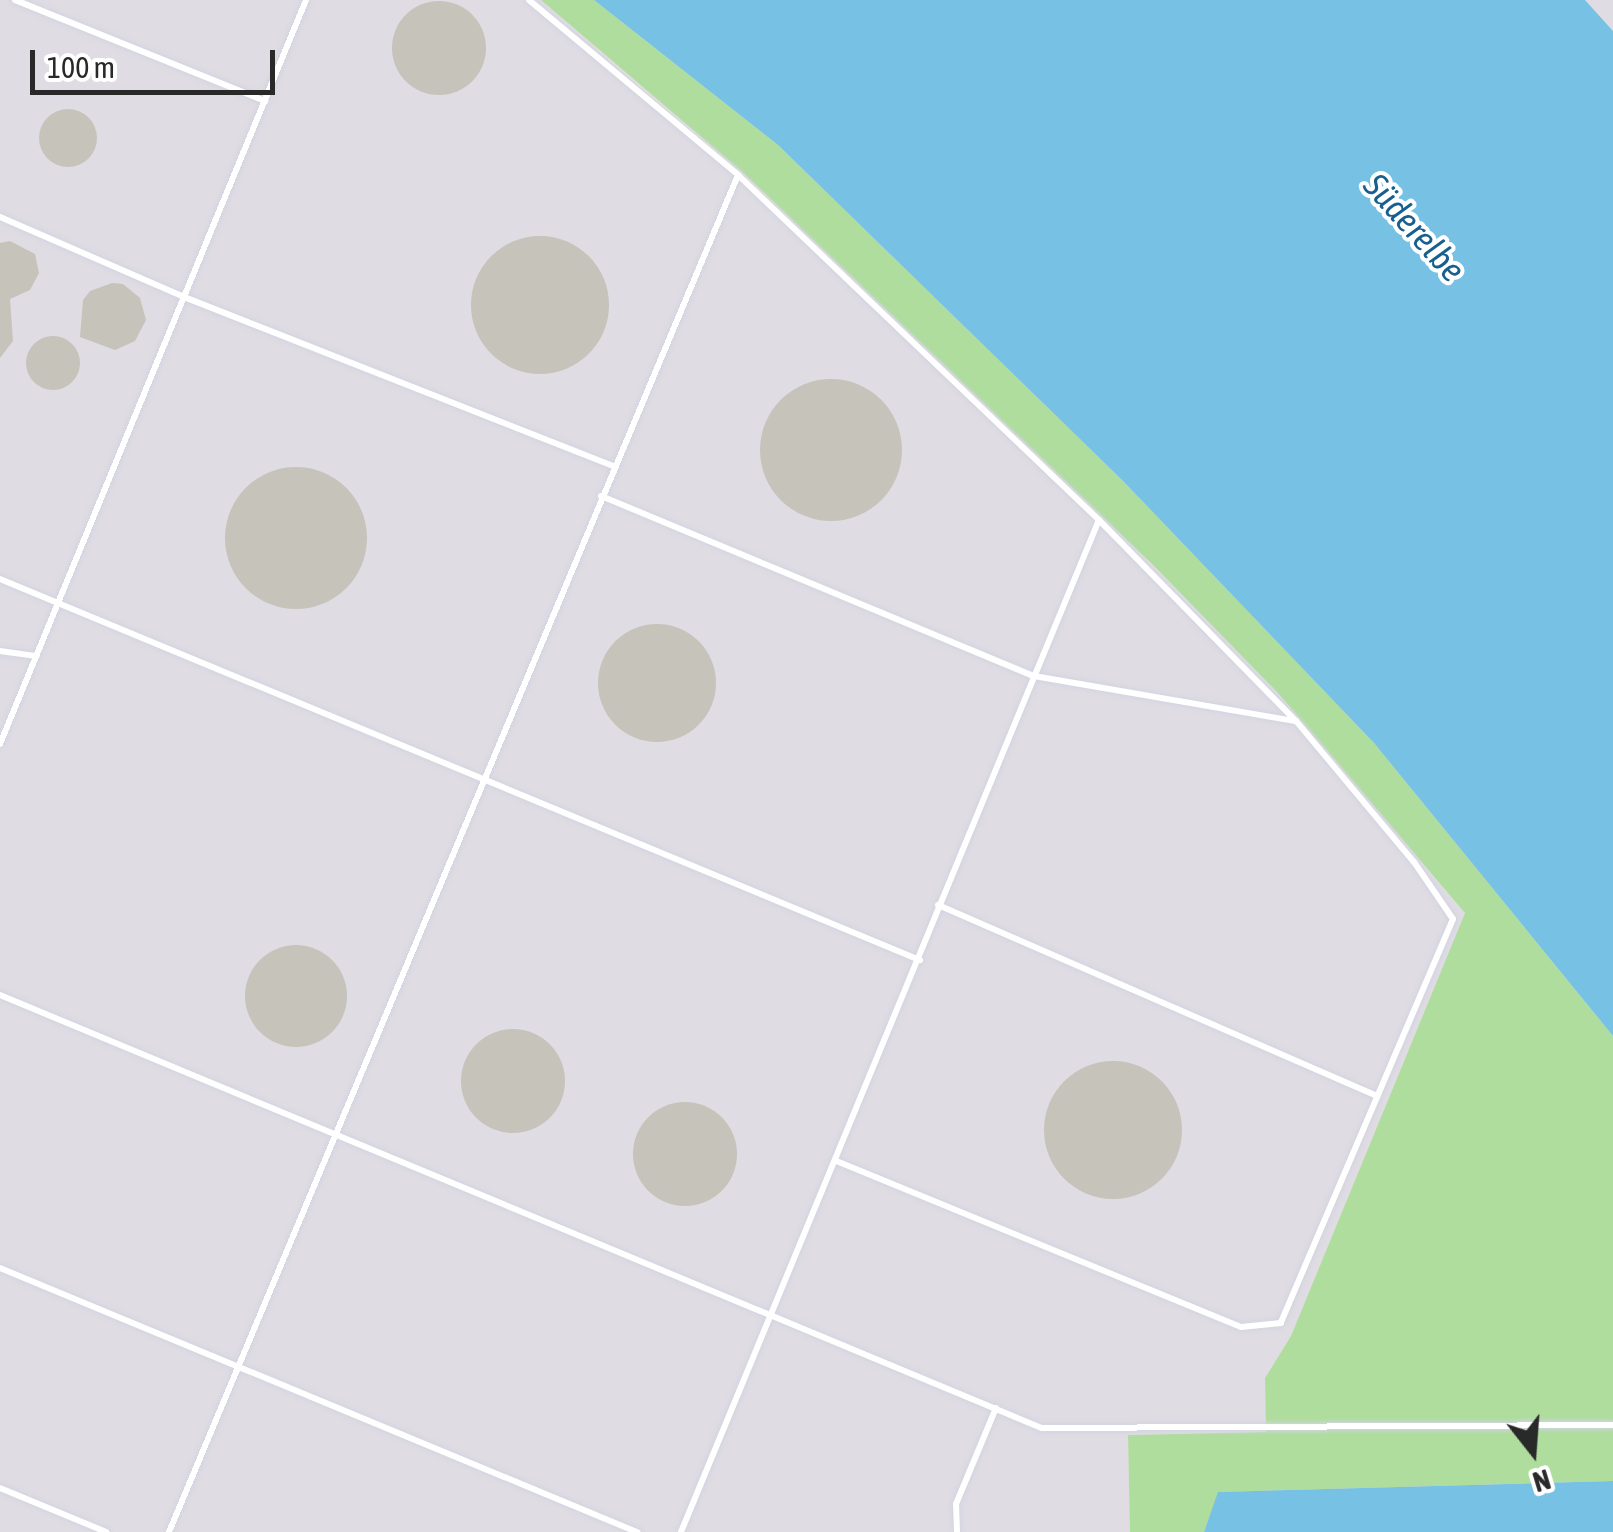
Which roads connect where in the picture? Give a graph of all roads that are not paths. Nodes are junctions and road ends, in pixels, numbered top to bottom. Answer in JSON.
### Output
{"nodes":[{"id":1,"x":15,"y":0,"type":"edge"},
{"id":2,"x":306,"y":0,"type":"edge"},
{"id":3,"x":529,"y":0,"type":"edge"},
{"id":4,"x":265,"y":101,"type":"junction"},
{"id":5,"x":738,"y":176,"type":"junction"},
{"id":6,"x":0,"y":217,"type":"edge"},
{"id":7,"x":184,"y":297,"type":"junction"},
{"id":8,"x":615,"y":468,"type":"junction"},
{"id":9,"x":601,"y":496,"type":"junction"},
{"id":10,"x":1099,"y":520,"type":"junction"},
{"id":11,"x":0,"y":579,"type":"edge"},
{"id":12,"x":59,"y":603,"type":"junction"},
{"id":13,"x":0,"y":651,"type":"edge"},
{"id":14,"x":37,"y":656,"type":"junction"},
{"id":15,"x":1034,"y":676,"type":"junction"},
{"id":16,"x":1296,"y":722,"type":"junction"},
{"id":17,"x":0,"y":744,"type":"edge"},
{"id":18,"x":483,"y":779,"type":"junction"},
{"id":19,"x":938,"y":904,"type":"junction"},
{"id":20,"x":920,"y":960,"type":"junction"},
{"id":21,"x":0,"y":996,"type":"edge"},
{"id":22,"x":1377,"y":1096,"type":"junction"},
{"id":23,"x":335,"y":1134,"type":"junction"},
{"id":24,"x":836,"y":1160,"type":"junction"},
{"id":25,"x":0,"y":1268,"type":"edge"},
{"id":26,"x":772,"y":1315,"type":"junction"},
{"id":27,"x":238,"y":1367,"type":"junction"},
{"id":28,"x":996,"y":1408,"type":"junction"},
{"id":29,"x":1613,"y":1425,"type":"edge"},
{"id":30,"x":0,"y":1488,"type":"edge"},
{"id":31,"x":106,"y":1532,"type":"edge"},
{"id":32,"x":170,"y":1532,"type":"edge"},
{"id":33,"x":637,"y":1532,"type":"edge"},
{"id":34,"x":681,"y":1532,"type":"edge"},
{"id":35,"x":957,"y":1532,"type":"edge"}],
"edges":[{"from":1,"to":4,"type":"lane"},
{"from":2,"to":4,"type":"lane"},
{"from":3,"to":5,"type":"lane"},
{"from":4,"to":7,"type":"lane"},
{"from":5,"to":8,"type":"lane"},
{"from":5,"to":10,"type":"lane"},
{"from":6,"to":7,"type":"lane"},
{"from":7,"to":8,"type":"lane"},
{"from":7,"to":12,"type":"lane"},
{"from":8,"to":9,"type":"lane"},
{"from":9,"to":15,"type":"lane"},
{"from":9,"to":18,"type":"lane"},
{"from":10,"to":15,"type":"lane"},
{"from":10,"to":16,"type":"lane"},
{"from":11,"to":12,"type":"lane"},
{"from":12,"to":14,"type":"lane"},
{"from":12,"to":18,"type":"lane"},
{"from":13,"to":14,"type":"lane"},
{"from":14,"to":17,"type":"lane"},
{"from":15,"to":16,"type":"lane"},
{"from":15,"to":19,"type":"lane"},
{"from":16,"to":22,"type":"lane"},
{"from":18,"to":20,"type":"lane"},
{"from":18,"to":23,"type":"lane"},
{"from":19,"to":20,"type":"lane"},
{"from":19,"to":22,"type":"lane"},
{"from":20,"to":24,"type":"lane"},
{"from":21,"to":23,"type":"lane"},
{"from":22,"to":24,"type":"lane"},
{"from":23,"to":26,"type":"lane"},
{"from":23,"to":27,"type":"lane"},
{"from":24,"to":26,"type":"lane"},
{"from":25,"to":27,"type":"lane"},
{"from":26,"to":28,"type":"lane"},
{"from":26,"to":34,"type":"lane"},
{"from":27,"to":32,"type":"lane"},
{"from":27,"to":33,"type":"lane"},
{"from":28,"to":29,"type":"lane"},
{"from":28,"to":35,"type":"lane"},
{"from":30,"to":31,"type":"lane"}]}
